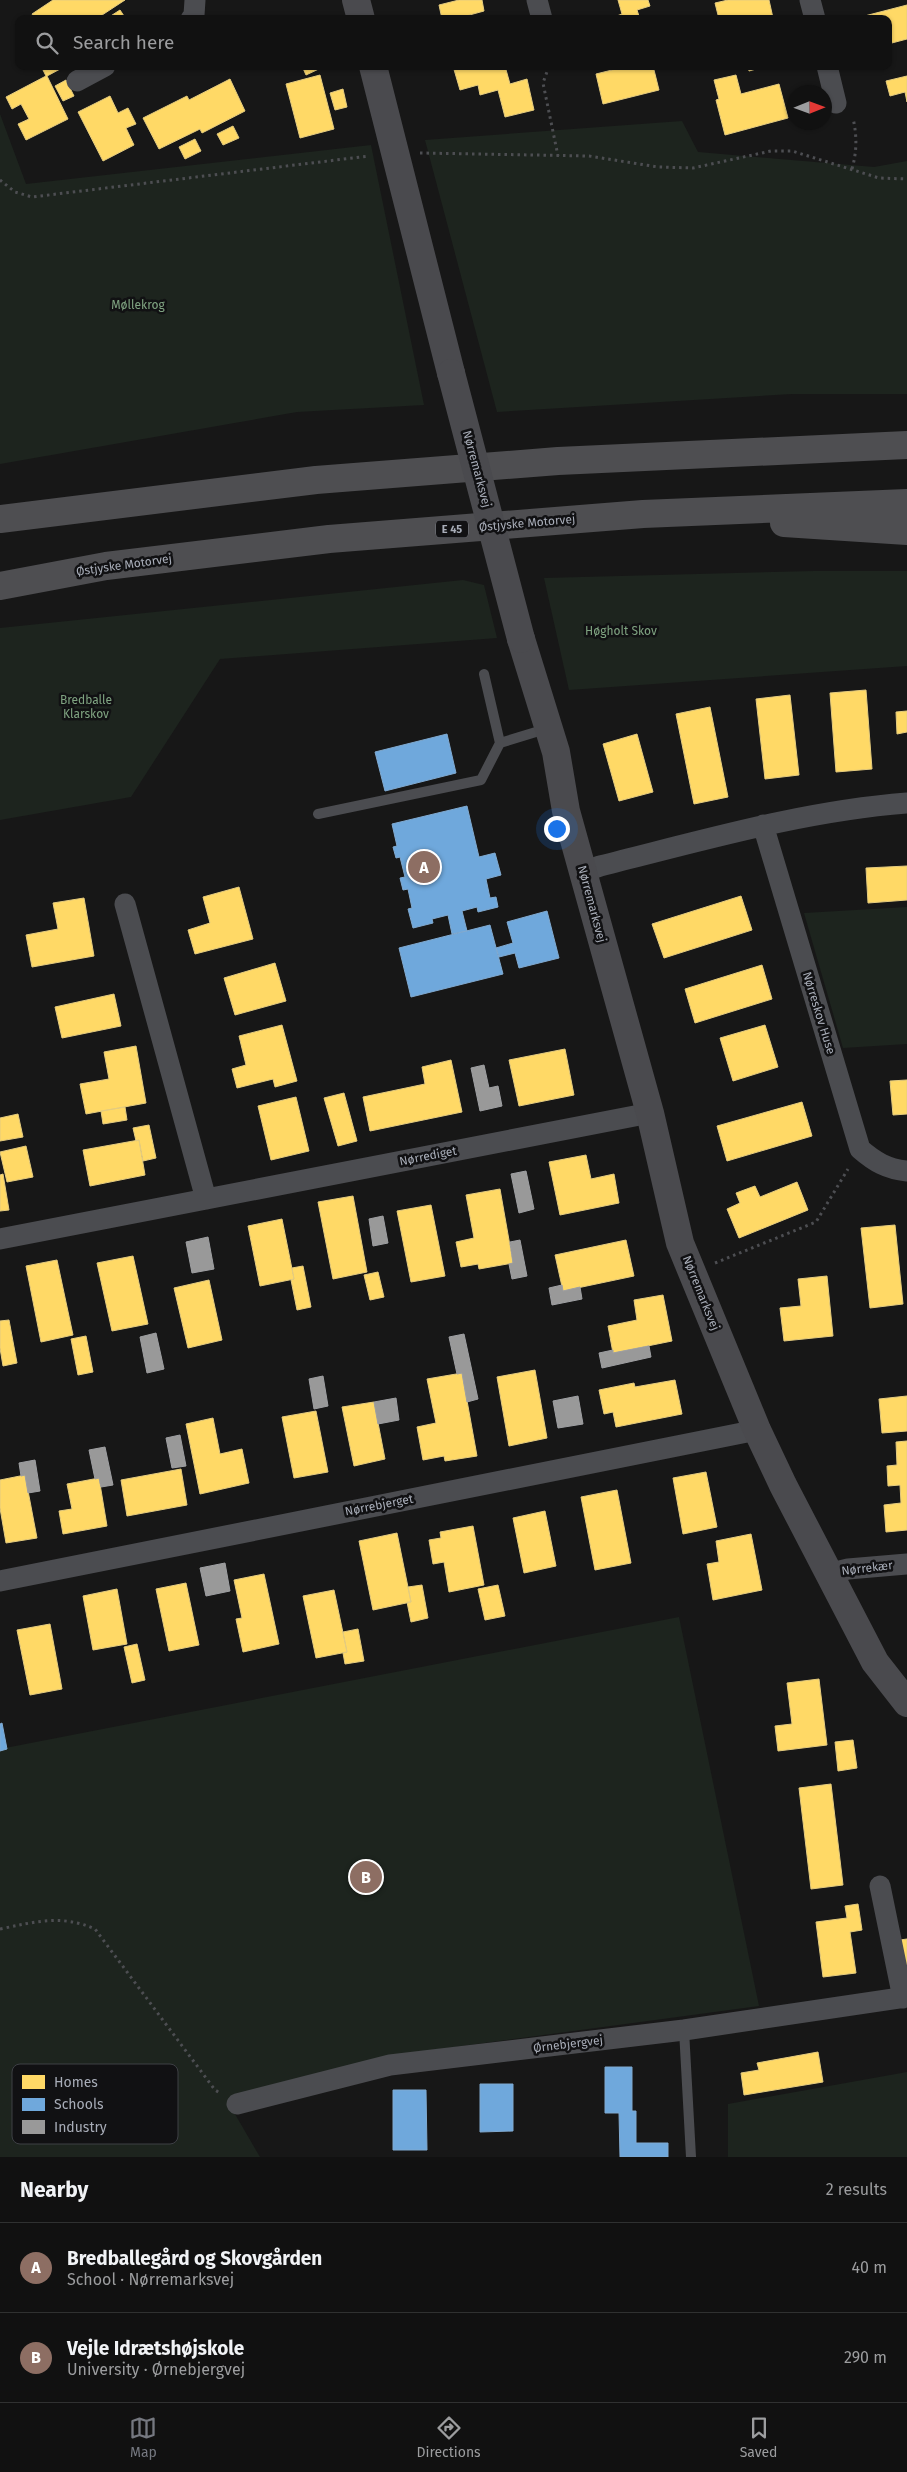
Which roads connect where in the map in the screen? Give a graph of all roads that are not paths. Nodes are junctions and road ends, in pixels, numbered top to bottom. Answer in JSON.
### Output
{"nodes":[{"id":1,"x":195,"y":0,"type":"edge"},
{"id":2,"x":356,"y":0,"type":"edge"},
{"id":3,"x":537,"y":0,"type":"edge"},
{"id":4,"x":810,"y":0,"type":"edge"},
{"id":5,"x":194,"y":15,"type":"edge"},
{"id":6,"x":360,"y":15,"type":"edge"},
{"id":7,"x":541,"y":15,"type":"edge"},
{"id":8,"x":813,"y":15,"type":"edge"},
{"id":9,"x":97,"y":70,"type":"edge"},
{"id":10,"x":374,"y":70,"type":"edge"},
{"id":11,"x":828,"y":70,"type":"edge"},
{"id":12,"x":77,"y":80,"type":"dead end"},
{"id":13,"x":836,"y":103,"type":"road end"},
{"id":14,"x":907,"y":445,"type":"edge"},
{"id":15,"x":907,"y":503,"type":"edge"},
{"id":16,"x":643,"y":514,"type":"junction"},
{"id":17,"x":0,"y":519,"type":"edge"},
{"id":18,"x":907,"y":531,"type":"edge"},
{"id":19,"x":0,"y":586,"type":"edge"},
{"id":20,"x":484,"y":674,"type":"dead end"},
{"id":21,"x":549,"y":728,"type":"junction"},
{"id":22,"x":500,"y":743,"type":"junction"},
{"id":23,"x":907,"y":803,"type":"edge"},
{"id":24,"x":318,"y":814,"type":"dead end"},
{"id":25,"x":763,"y":825,"type":"junction"},
{"id":26,"x":583,"y":872,"type":"junction"},
{"id":27,"x":125,"y":904,"type":"dead end"},
{"id":28,"x":650,"y":1113,"type":"junction"},
{"id":29,"x":907,"y":1171,"type":"edge"},
{"id":30,"x":206,"y":1199,"type":"junction"},
{"id":31,"x":0,"y":1239,"type":"edge"},
{"id":32,"x":757,"y":1430,"type":"junction"},
{"id":33,"x":907,"y":1564,"type":"edge"},
{"id":34,"x":828,"y":1574,"type":"junction"},
{"id":35,"x":0,"y":1580,"type":"edge"},
{"id":36,"x":907,"y":1703,"type":"edge"},
{"id":37,"x":880,"y":1886,"type":"dead end"},
{"id":38,"x":905,"y":1997,"type":"edge"},
{"id":39,"x":684,"y":2030,"type":"junction"},
{"id":40,"x":237,"y":2104,"type":"road end"},
{"id":41,"x":691,"y":2157,"type":"edge"}],
"edges":[{"from":1,"to":5,"type":"street"},
{"from":2,"to":6,"type":"street"},
{"from":3,"to":7,"type":"street"},
{"from":4,"to":8,"type":"street"},
{"from":9,"to":12,"type":"street"},
{"from":10,"to":21,"type":"street","name":"Nørremarksvej","bridge":true},
{"from":11,"to":13,"type":"street"},
{"from":14,"to":17,"type":"highway"},
{"from":15,"to":16,"type":"highway","name":"Østjyske Motorvej","number":"E 45"},
{"from":16,"to":18,"type":"highway"},
{"from":16,"to":19,"type":"highway","name":"Østjyske Motorvej","number":"E 45"},
{"from":20,"to":22,"type":"lane"},
{"from":21,"to":22,"type":"lane"},
{"from":21,"to":26,"type":"street","name":"Nørremarksvej"},
{"from":22,"to":24,"type":"lane"},
{"from":23,"to":25,"type":"street"},
{"from":25,"to":26,"type":"street"},
{"from":25,"to":29,"type":"street","name":"Nørreskov Huse"},
{"from":26,"to":28,"type":"street","name":"Nørremarksvej"},
{"from":27,"to":30,"type":"street"},
{"from":28,"to":30,"type":"street","name":"Nørrediget"},
{"from":28,"to":32,"type":"street","name":"Nørremarksvej"},
{"from":30,"to":31,"type":"street","name":"Nørrediget"},
{"from":32,"to":34,"type":"street","name":"Nørremarksvej"},
{"from":32,"to":35,"type":"street","name":"Nørrebjerget"},
{"from":33,"to":34,"type":"street","name":"Nørrekær"},
{"from":34,"to":36,"type":"street","name":"Nørremarksvej"},
{"from":37,"to":38,"type":"street","name":"Ørnebjergvej"},
{"from":38,"to":39,"type":"street","name":"Ørnebjergvej"},
{"from":39,"to":40,"type":"street","name":"Ørnebjergvej"},
{"from":39,"to":41,"type":"lane"}]}
